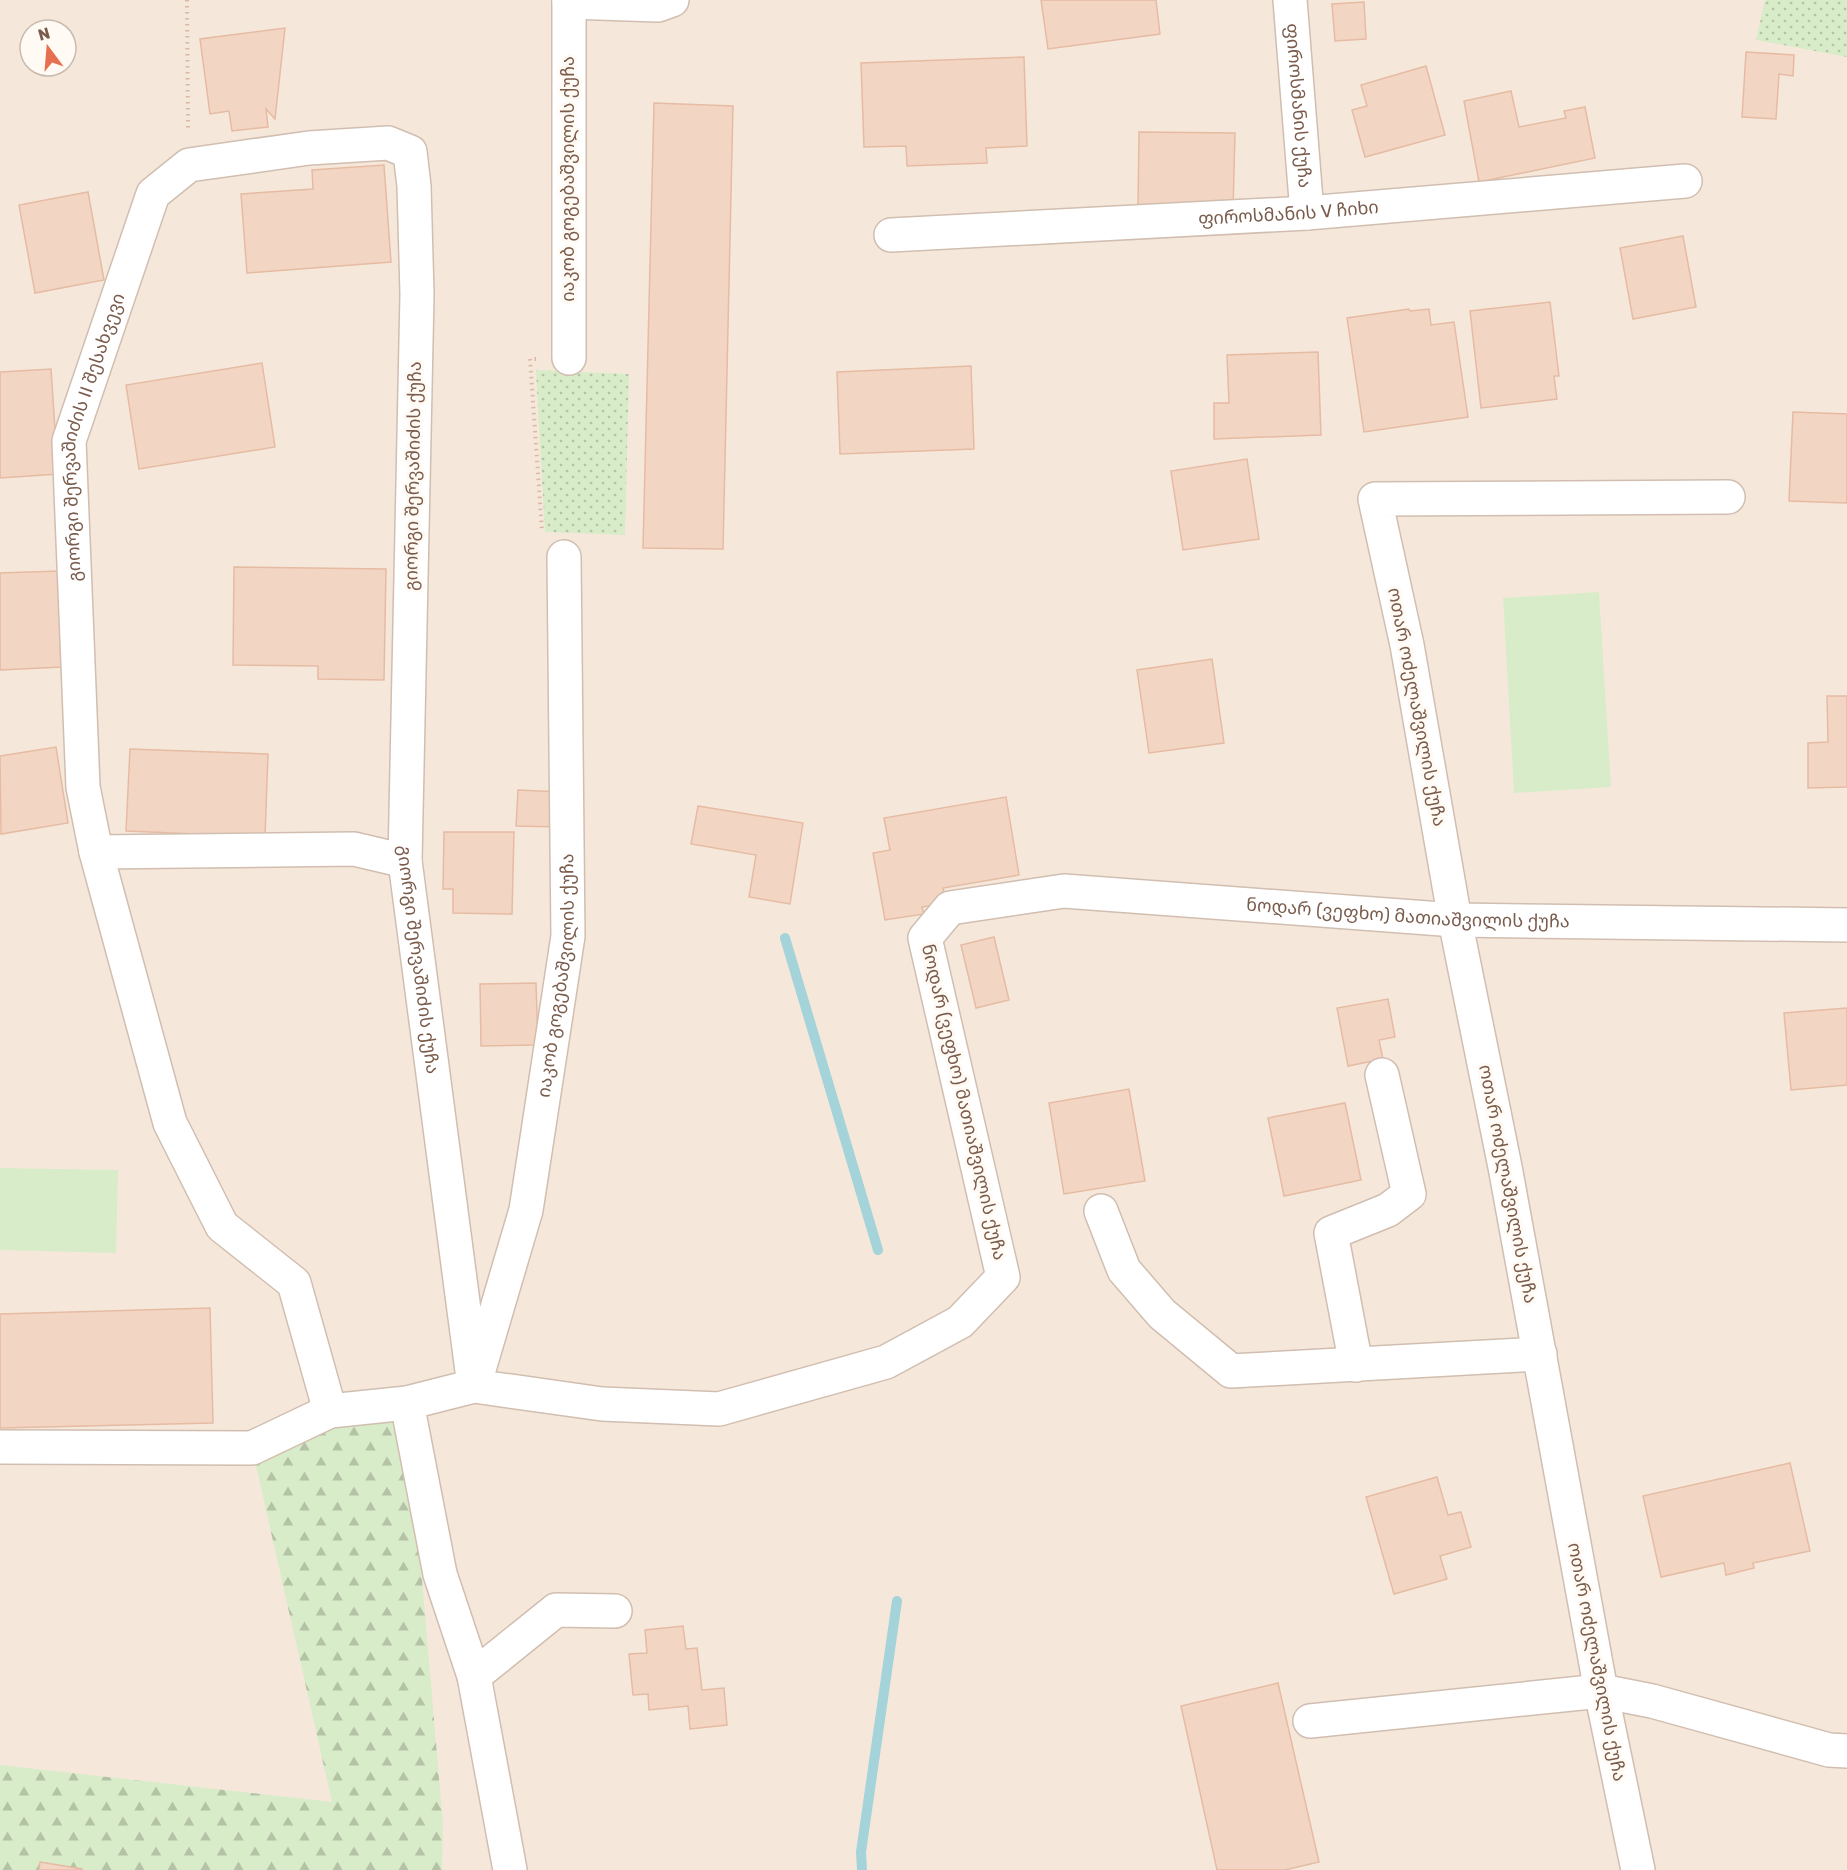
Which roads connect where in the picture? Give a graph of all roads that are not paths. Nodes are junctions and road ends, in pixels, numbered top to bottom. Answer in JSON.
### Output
{"nodes":[{"id":1,"x":672,"y":0,"type":"edge"},
{"id":2,"x":1290,"y":0,"type":"edge"},
{"id":3,"x":569,"y":1,"type":"edge"},
{"id":4,"x":309,"y":148,"type":"joint"},
{"id":5,"x":1685,"y":181,"type":"dead end"},
{"id":6,"x":1307,"y":213,"type":"junction"},
{"id":7,"x":891,"y":235,"type":"dead end"},
{"id":8,"x":569,"y":358,"type":"road end"},
{"id":9,"x":1728,"y":497,"type":"dead end"},
{"id":10,"x":553,"y":547,"type":"road end"},
{"id":11,"x":96,"y":852,"type":"junction"},
{"id":12,"x":405,"y":861,"type":"junction"},
{"id":13,"x":1455,"y":920,"type":"junction"},
{"id":14,"x":1847,"y":924,"type":"edge"},
{"id":15,"x":1382,"y":1075,"type":"dead end"},
{"id":16,"x":1101,"y":1211,"type":"dead end"},
{"id":17,"x":1540,"y":1354,"type":"junction"},
{"id":18,"x":1356,"y":1365,"type":"junction"},
{"id":19,"x":474,"y":1386,"type":"junction"},
{"id":20,"x":407,"y":1402,"type":"junction"},
{"id":21,"x":330,"y":1411,"type":"junction"},
{"id":22,"x":0,"y":1448,"type":"edge"},
{"id":23,"x":615,"y":1611,"type":"dead end"},
{"id":24,"x":474,"y":1676,"type":"junction"},
{"id":25,"x":1601,"y":1691,"type":"junction"},
{"id":26,"x":1310,"y":1721,"type":"dead end"},
{"id":27,"x":1847,"y":1751,"type":"edge"},
{"id":28,"x":510,"y":1870,"type":"edge"},
{"id":29,"x":1638,"y":1870,"type":"edge"}],
"edges":[{"from":1,"to":3,"type":"street"},
{"from":2,"to":6,"type":"street","name":"ფიროსმანის ქუჩა"},
{"from":3,"to":8,"type":"street","name":"იაკობ გოგებაშვილის ქუჩა"},
{"from":4,"to":11,"type":"street","name":"გიორგი შერვაშიძის II შესახვევი"},
{"from":4,"to":12,"type":"street","name":"გიორგი შერვაშიძის ქუჩა"},
{"from":5,"to":6,"type":"street","name":"ფიროსმანის V ჩიხი"},
{"from":6,"to":7,"type":"street","name":"ფიროსმანის V ჩიხი"},
{"from":9,"to":13,"type":"street","name":"ოთარ ოძელაშვილის ქუჩა"},
{"from":10,"to":19,"type":"street","name":"იაკობ გოგებაშვილის ქუჩა"},
{"from":11,"to":12,"type":"street"},
{"from":11,"to":21,"type":"street","name":"გიორგი შერვაშიძის II შესახვევი"},
{"from":12,"to":19,"type":"street","name":"გიორგი შერვაშიძის ქუჩა"},
{"from":13,"to":14,"type":"street","name":"ნოდარ (ვეფხო) მათიაშვილის ქუჩა"},
{"from":13,"to":17,"type":"street","name":"ოთარ ოძელაშვილის ქუჩა"},
{"from":13,"to":19,"type":"street","name":"ნოდარ (ვეფხო) მათიაშვილის ქუჩა"},
{"from":15,"to":18,"type":"street"},
{"from":16,"to":18,"type":"street"},
{"from":17,"to":18,"type":"street"},
{"from":17,"to":25,"type":"street","name":"ოთარ ოძელაშვილის ქუჩა"},
{"from":19,"to":20,"type":"street"},
{"from":20,"to":21,"type":"street"},
{"from":20,"to":24,"type":"street"},
{"from":21,"to":22,"type":"street"},
{"from":23,"to":24,"type":"street"},
{"from":24,"to":28,"type":"street"},
{"from":25,"to":26,"type":"street"},
{"from":25,"to":27,"type":"street"},
{"from":25,"to":29,"type":"street","name":"ოთარ ოძელაშვილის ქუჩა"}]}
